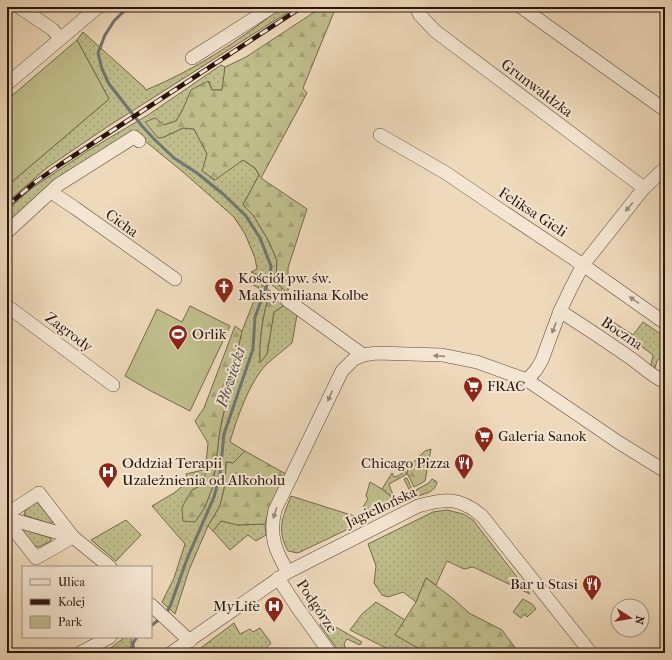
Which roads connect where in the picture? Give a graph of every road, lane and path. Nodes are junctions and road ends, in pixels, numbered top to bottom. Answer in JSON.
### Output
{"nodes":[{"id":1,"x":19,"y":7,"type":"edge"},
{"id":2,"x":98,"y":7,"type":"edge"},
{"id":3,"x":272,"y":7,"type":"edge"},
{"id":4,"x":416,"y":7,"type":"edge"},
{"id":5,"x":521,"y":7,"type":"edge"},
{"id":6,"x":60,"y":38,"type":"junction"},
{"id":7,"x":192,"y":58,"type":"dead end"},
{"id":8,"x":7,"y":84,"type":"edge"},
{"id":9,"x":665,"y":110,"type":"edge"},
{"id":10,"x":380,"y":135,"type":"dead end"},
{"id":11,"x":139,"y":141,"type":"dead end"},
{"id":12,"x":665,"y":168,"type":"edge"},
{"id":13,"x":644,"y":188,"type":"junction"},
{"id":14,"x":50,"y":192,"type":"junction"},
{"id":15,"x":7,"y":232,"type":"edge"},
{"id":16,"x":583,"y":265,"type":"junction"},
{"id":17,"x":175,"y":279,"type":"dead end"},
{"id":18,"x":287,"y":300,"type":"dead end"},
{"id":19,"x":7,"y":306,"type":"edge"},
{"id":20,"x":560,"y":311,"type":"junction"},
{"id":21,"x":665,"y":323,"type":"edge"},
{"id":22,"x":363,"y":355,"type":"junction"},
{"id":23,"x":527,"y":380,"type":"junction"},
{"id":24,"x":665,"y":382,"type":"edge"},
{"id":25,"x":113,"y":385,"type":"dead end"},
{"id":26,"x":665,"y":471,"type":"edge"},
{"id":27,"x":7,"y":514,"type":"edge"},
{"id":28,"x":7,"y":518,"type":"edge"},
{"id":29,"x":7,"y":521,"type":"edge"},
{"id":30,"x":73,"y":537,"type":"junction"},
{"id":31,"x":40,"y":562,"type":"edge"},
{"id":32,"x":109,"y":566,"type":"edge"},
{"id":33,"x":283,"y":575,"type":"junction"},
{"id":34,"x":154,"y":608,"type":"edge"},
{"id":35,"x":108,"y":638,"type":"edge"},
{"id":36,"x":190,"y":641,"type":"junction"},
{"id":37,"x":80,"y":653,"type":"edge"},
{"id":38,"x":171,"y":653,"type":"edge"},
{"id":39,"x":330,"y":653,"type":"edge"},
{"id":40,"x":591,"y":653,"type":"edge"}],
"edges":[{"from":1,"to":6,"type":"street"},
{"from":2,"to":6,"type":"street"},
{"from":3,"to":7,"type":"street"},
{"from":4,"to":13,"type":"street","name":"Grunwaldzka"},
{"from":5,"to":9,"type":"street"},
{"from":6,"to":8,"type":"street"},
{"from":10,"to":16,"type":"street","name":"Feliksa Gieli"},
{"from":11,"to":14,"type":"street"},
{"from":12,"to":13,"type":"street"},
{"from":13,"to":16,"type":"street","one_way":true},
{"from":14,"to":15,"type":"street"},
{"from":14,"to":17,"type":"street","name":"Cicha"},
{"from":16,"to":20,"type":"street"},
{"from":21,"to":16,"type":"street","name":"Feliksa Gieli","one_way":true},
{"from":18,"to":22,"type":"street"},
{"from":19,"to":25,"type":"street","name":"Zagrody"},
{"from":20,"to":23,"type":"street","one_way":true},
{"from":20,"to":24,"type":"street","name":"Boczna"},
{"from":23,"to":22,"type":"street","one_way":true},
{"from":22,"to":33,"type":"street","name":"Podgórze","one_way":true},
{"from":23,"to":26,"type":"street"},
{"from":27,"to":30,"type":"street"},
{"from":28,"to":30,"type":"street"},
{"from":29,"to":31,"type":"street"},
{"from":30,"to":31,"type":"street"},
{"from":30,"to":32,"type":"street"},
{"from":33,"to":36,"type":"street","name":"Jagiellońska"},
{"from":33,"to":39,"type":"street","name":"Podgórze"},
{"from":33,"to":40,"type":"street","name":"Jagiellońska"},
{"from":34,"to":36,"type":"street"},
{"from":35,"to":37,"type":"street"},
{"from":36,"to":38,"type":"street","name":"Jagiellońska"}]}
